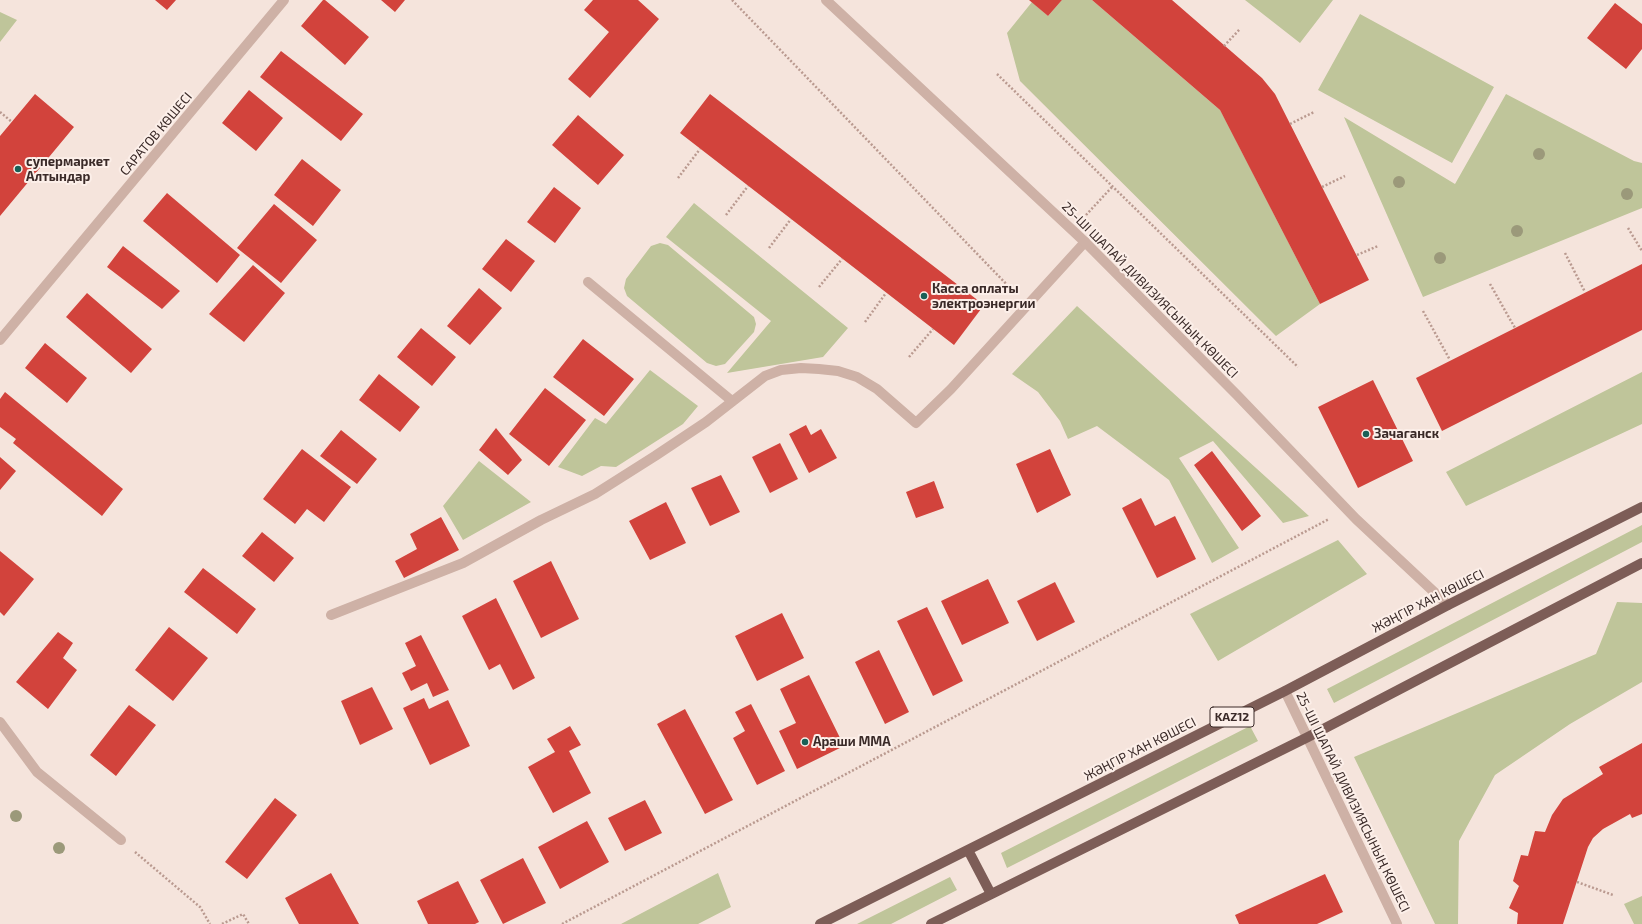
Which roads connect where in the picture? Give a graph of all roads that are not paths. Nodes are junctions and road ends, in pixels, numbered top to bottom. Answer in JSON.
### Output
{"nodes":[{"id":1,"x":284,"y":0,"type":"edge"},
{"id":2,"x":826,"y":0,"type":"edge"},
{"id":3,"x":1085,"y":242,"type":"junction"},
{"id":4,"x":588,"y":282,"type":"dead end"},
{"id":5,"x":0,"y":340,"type":"edge"},
{"id":6,"x":732,"y":401,"type":"junction"},
{"id":7,"x":1642,"y":507,"type":"edge"},
{"id":8,"x":1642,"y":563,"type":"edge"},
{"id":9,"x":1448,"y":604,"type":"junction"},
{"id":10,"x":331,"y":615,"type":"dead end"},
{"id":11,"x":1285,"y":691,"type":"junction"},
{"id":12,"x":0,"y":722,"type":"edge"},
{"id":13,"x":1308,"y":737,"type":"junction"},
{"id":14,"x":121,"y":840,"type":"road end"},
{"id":15,"x":968,"y":850,"type":"junction"},
{"id":16,"x":991,"y":894,"type":"junction"},
{"id":17,"x":820,"y":924,"type":"edge"},
{"id":18,"x":931,"y":924,"type":"edge"},
{"id":19,"x":1397,"y":924,"type":"edge"}],
"edges":[{"from":1,"to":5,"type":"street","name":"САРАТОВ КӨШЕСІ"},
{"from":2,"to":3,"type":"street","name":"25-ШІ ШАПАЙ ДИВИЗИЯСЫНЫҢ КӨШЕСІ"},
{"from":3,"to":6,"type":"street"},
{"from":3,"to":9,"type":"street","name":"25-ШІ ШАПАЙ ДИВИЗИЯСЫНЫҢ КӨШЕСІ"},
{"from":4,"to":6,"type":"street"},
{"from":6,"to":10,"type":"street"},
{"from":7,"to":9,"type":"main road","name":"ЖӘҢГІР ХАН КӨШЕСІ","number":"KAZ12"},
{"from":8,"to":13,"type":"main road"},
{"from":9,"to":11,"type":"main road","name":"ЖӘҢГІР ХАН КӨШЕСІ","number":"KAZ12"},
{"from":11,"to":13,"type":"street","name":"25-ШІ ШАПАЙ ДИВИЗИЯСЫНЫҢ КӨШЕСІ"},
{"from":11,"to":15,"type":"main road","name":"ЖӘҢГІР ХАН КӨШЕСІ","number":"KAZ12"},
{"from":12,"to":14,"type":"street"},
{"from":13,"to":16,"type":"main road"},
{"from":13,"to":19,"type":"street","name":"25-ШІ ШАПАЙ ДИВИЗИЯСЫНЫҢ КӨШЕСІ"},
{"from":15,"to":16,"type":"main road"},
{"from":15,"to":17,"type":"main road","name":"ЖӘҢГІР ХАН КӨШЕСІ","number":"KAZ12"},
{"from":16,"to":18,"type":"main road"}]}
